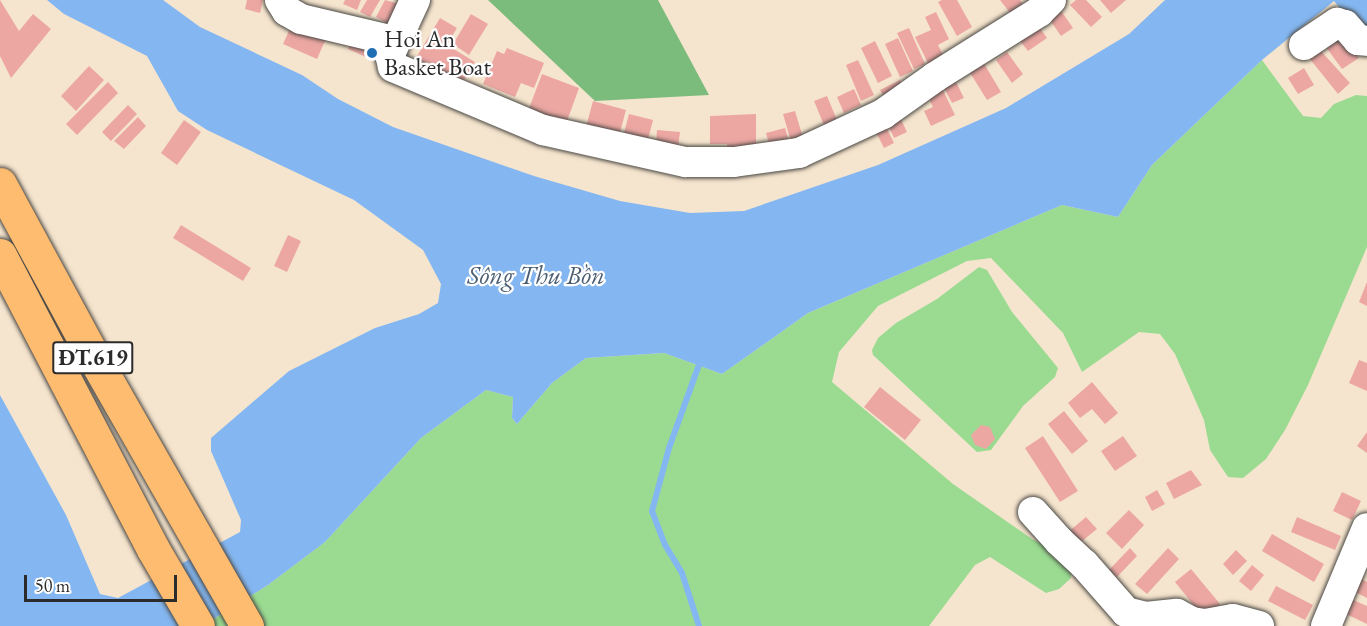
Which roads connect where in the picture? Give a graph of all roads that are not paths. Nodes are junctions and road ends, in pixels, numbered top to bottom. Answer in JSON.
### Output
{"nodes":[{"id":1,"x":280,"y":0,"type":"edge"},
{"id":2,"x":416,"y":0,"type":"edge"},
{"id":3,"x":1051,"y":0,"type":"edge"},
{"id":4,"x":1367,"y":41,"type":"edge"},
{"id":5,"x":393,"y":45,"type":"junction"},
{"id":6,"x":1304,"y":45,"type":"dead end"},
{"id":7,"x":0,"y":184,"type":"edge"},
{"id":8,"x":0,"y":255,"type":"edge"},
{"id":9,"x":93,"y":356,"type":"junction"},
{"id":10,"x":62,"y":373,"type":"junction"},
{"id":11,"x":1033,"y":512,"type":"dead end"},
{"id":12,"x":1367,"y":528,"type":"edge"},
{"id":13,"x":242,"y":618,"type":"edge"},
{"id":14,"x":198,"y":626,"type":"edge"},
{"id":15,"x":1259,"y":626,"type":"edge"},
{"id":16,"x":1326,"y":626,"type":"edge"}],
"edges":[{"from":1,"to":5,"type":"street"},
{"from":2,"to":5,"type":"street"},
{"from":3,"to":5,"type":"street"},
{"from":4,"to":6,"type":"street"},
{"from":7,"to":9,"type":"main road","number":"ĐT.619"},
{"from":8,"to":10,"type":"main road","number":"ĐT.619"},
{"from":9,"to":10,"type":"main road"},
{"from":9,"to":13,"type":"main road","number":"ĐT.619"},
{"from":10,"to":14,"type":"main road","number":"ĐT.619"},
{"from":11,"to":15,"type":"street"},
{"from":12,"to":16,"type":"street"}]}
